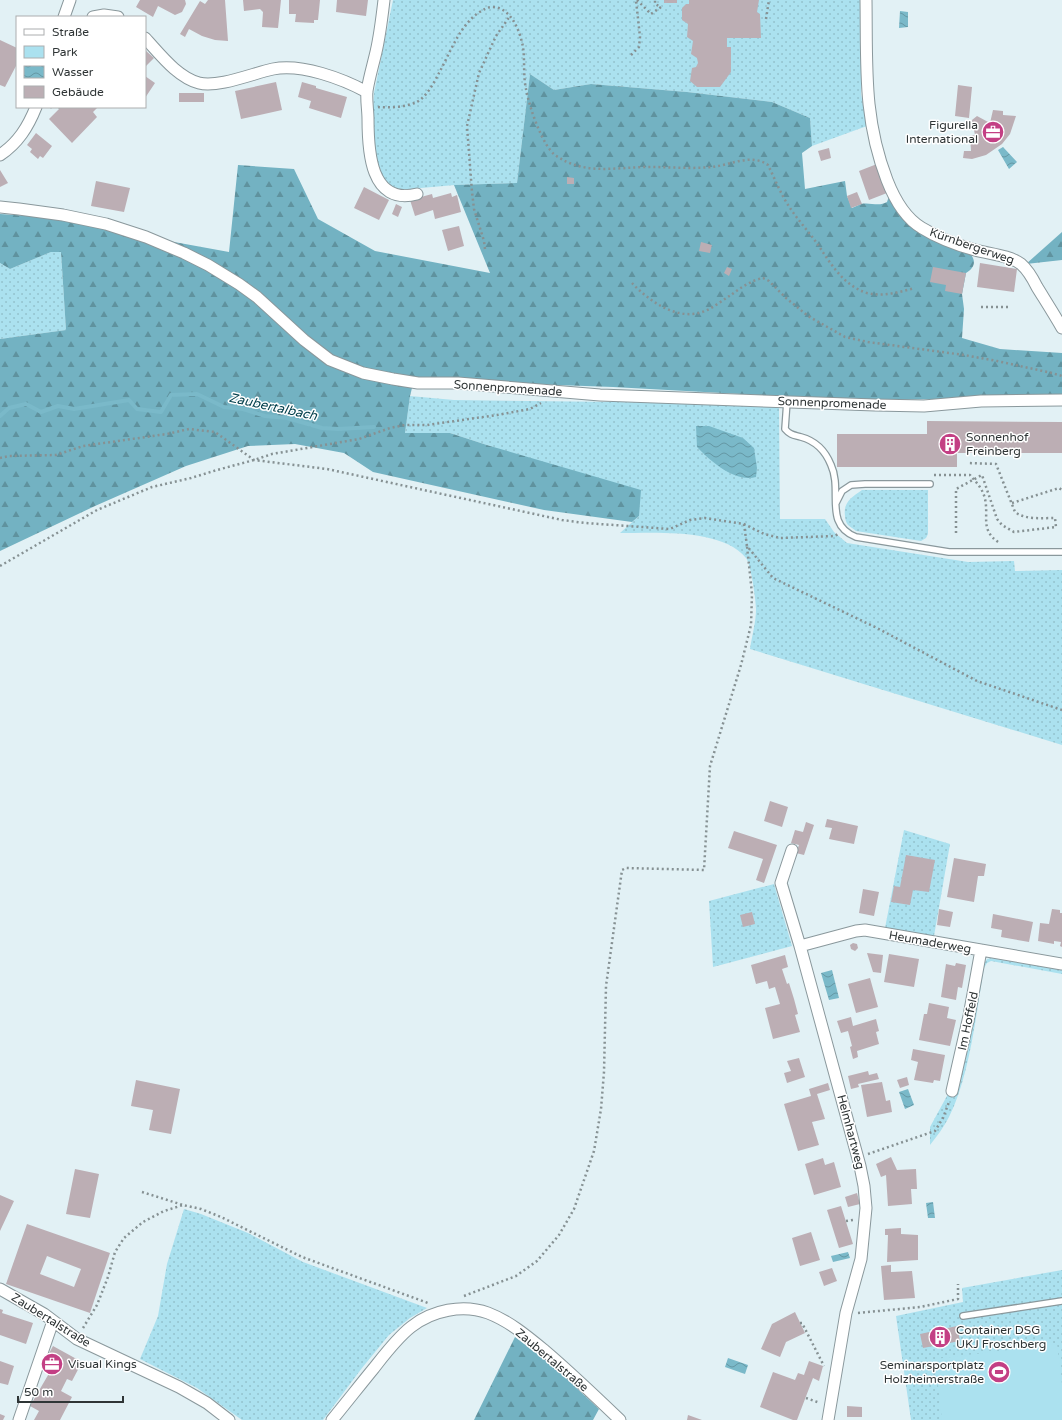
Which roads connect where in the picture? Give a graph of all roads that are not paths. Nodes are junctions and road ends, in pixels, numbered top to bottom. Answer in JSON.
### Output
{"nodes":[{"id":1,"x":70,"y":0,"type":"edge"},
{"id":2,"x":384,"y":0,"type":"edge"},
{"id":3,"x":866,"y":0,"type":"edge"},
{"id":4,"x":64,"y":16,"type":"edge"},
{"id":5,"x":98,"y":16,"type":"edge"},
{"id":6,"x":111,"y":16,"type":"edge"},
{"id":7,"x":146,"y":39,"type":"edge"},
{"id":8,"x":367,"y":92,"type":"junction"},
{"id":9,"x":36,"y":108,"type":"edge"},
{"id":10,"x":0,"y":155,"type":"edge"},
{"id":11,"x":417,"y":194,"type":"dead end"},
{"id":12,"x":0,"y":208,"type":"edge"},
{"id":13,"x":1062,"y":328,"type":"edge"},
{"id":14,"x":1062,"y":400,"type":"edge"},
{"id":15,"x":787,"y":401,"type":"junction"},
{"id":16,"x":930,"y":484,"type":"dead end"},
{"id":17,"x":835,"y":503,"type":"junction"},
{"id":18,"x":1062,"y":552,"type":"edge"},
{"id":19,"x":792,"y":850,"type":"dead end"},
{"id":20,"x":800,"y":946,"type":"junction"},
{"id":21,"x":981,"y":950,"type":"junction"},
{"id":22,"x":1062,"y":964,"type":"edge"},
{"id":23,"x":952,"y":1091,"type":"road end"},
{"id":24,"x":0,"y":1289,"type":"edge"},
{"id":25,"x":1062,"y":1301,"type":"edge"},
{"id":26,"x":963,"y":1316,"type":"dead end"},
{"id":27,"x":52,"y":1321,"type":"junction"},
{"id":28,"x":19,"y":1420,"type":"edge"},
{"id":29,"x":229,"y":1420,"type":"edge"},
{"id":30,"x":332,"y":1420,"type":"edge"},
{"id":31,"x":620,"y":1420,"type":"edge"},
{"id":32,"x":828,"y":1420,"type":"edge"}],
"edges":[{"from":1,"to":4,"type":"street"},
{"from":2,"to":8,"type":"street"},
{"from":3,"to":13,"type":"street","name":"Kürnbergerweg"},
{"from":5,"to":6,"type":"street"},
{"from":7,"to":8,"type":"street"},
{"from":8,"to":11,"type":"street"},
{"from":9,"to":10,"type":"street"},
{"from":12,"to":15,"type":"street","name":"Sonnenpromenade"},
{"from":14,"to":15,"type":"street","name":"Sonnenpromenade"},
{"from":15,"to":17,"type":"lane"},
{"from":16,"to":17,"type":"lane"},
{"from":17,"to":18,"type":"lane"},
{"from":19,"to":20,"type":"street","name":"Helmhartweg"},
{"from":20,"to":21,"type":"street","name":"Heumaderweg"},
{"from":20,"to":32,"type":"street","name":"Helmhartweg"},
{"from":21,"to":22,"type":"street","name":"Heumaderweg"},
{"from":21,"to":23,"type":"street","name":"Im Hoffeld"},
{"from":24,"to":27,"type":"street","name":"Zaubertalstraße"},
{"from":25,"to":26,"type":"lane"},
{"from":27,"to":28,"type":"street"},
{"from":27,"to":29,"type":"street","name":"Zaubertalstraße"},
{"from":30,"to":31,"type":"street","name":"Zaubertalstraße"}]}
